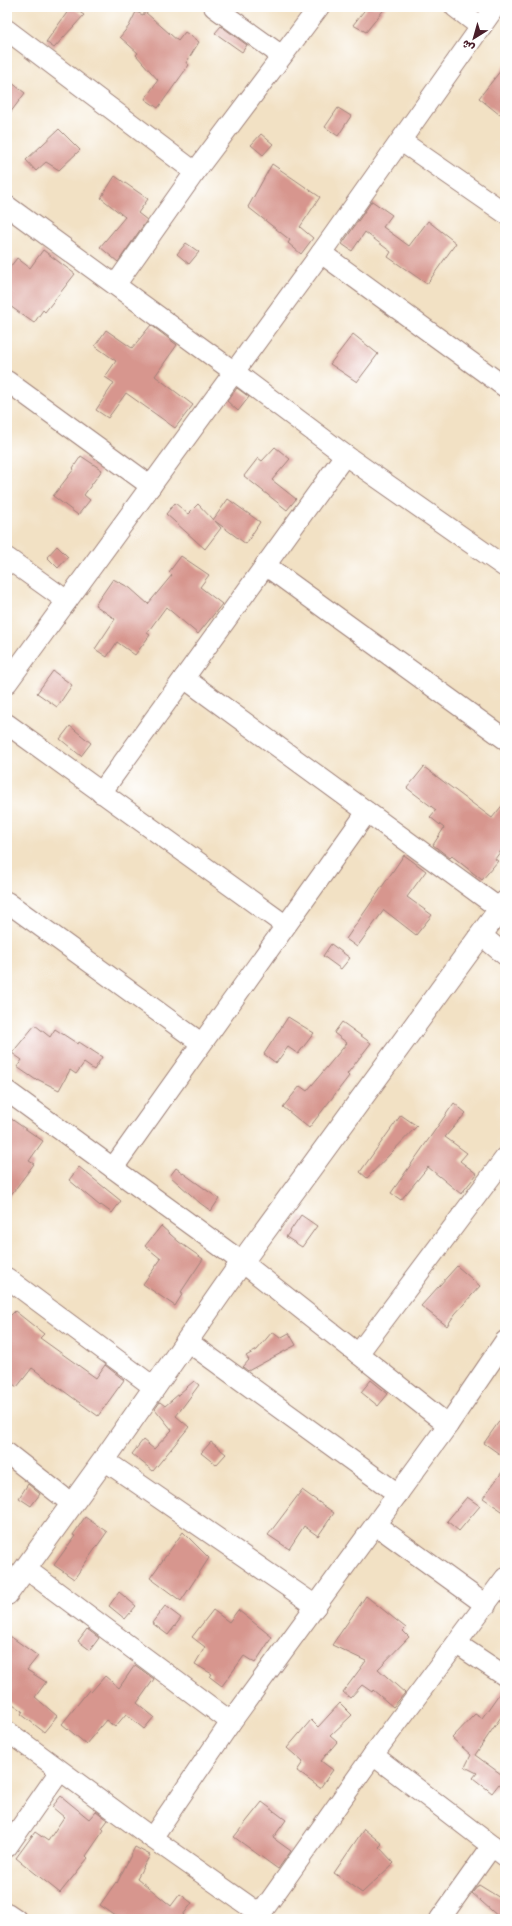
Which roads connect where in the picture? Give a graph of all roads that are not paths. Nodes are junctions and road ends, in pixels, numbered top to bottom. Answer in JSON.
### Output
{"nodes":[{"id":1,"x":214,"y":7,"type":"edge"},
{"id":2,"x":319,"y":7,"type":"edge"},
{"id":3,"x":455,"y":7,"type":"edge"},
{"id":4,"x":495,"y":7,"type":"edge"},
{"id":5,"x":481,"y":27,"type":"junction"},
{"id":6,"x":7,"y":30,"type":"edge"},
{"id":7,"x":282,"y":56,"type":"junction"},
{"id":8,"x":401,"y":141,"type":"junction"},
{"id":9,"x":195,"y":172,"type":"junction"},
{"id":10,"x":7,"y":206,"type":"edge"},
{"id":11,"x":505,"y":213,"type":"edge"},
{"id":12,"x":321,"y":253,"type":"junction"},
{"id":13,"x":116,"y":284,"type":"junction"},
{"id":14,"x":233,"y":371,"type":"junction"},
{"id":15,"x":7,"y":381,"type":"edge"},
{"id":16,"x":505,"y":387,"type":"edge"},
{"id":17,"x":345,"y":456,"type":"junction"},
{"id":18,"x":151,"y":486,"type":"junction"},
{"id":19,"x":7,"y":558,"type":"edge"},
{"id":20,"x":265,"y":565,"type":"junction"},
{"id":21,"x":505,"y":567,"type":"edge"},
{"id":22,"x":67,"y":601,"type":"junction"},
{"id":23,"x":184,"y":678,"type":"junction"},
{"id":24,"x":7,"y":683,"type":"edge"},
{"id":25,"x":7,"y":724,"type":"edge"},
{"id":26,"x":505,"y":739,"type":"edge"},
{"id":27,"x":101,"y":793,"type":"junction"},
{"id":28,"x":367,"y":812,"type":"junction"},
{"id":29,"x":7,"y":902,"type":"edge"},
{"id":30,"x":502,"y":905,"type":"edge"},
{"id":31,"x":285,"y":925,"type":"junction"},
{"id":32,"x":481,"y":936,"type":"junction"},
{"id":33,"x":505,"y":955,"type":"edge"},
{"id":34,"x":201,"y":1043,"type":"junction"},
{"id":35,"x":7,"y":1091,"type":"edge"},
{"id":36,"x":505,"y":1158,"type":"edge"},
{"id":37,"x":113,"y":1168,"type":"junction"},
{"id":38,"x":242,"y":1262,"type":"junction"},
{"id":39,"x":7,"y":1278,"type":"edge"},
{"id":40,"x":187,"y":1341,"type":"junction"},
{"id":41,"x":505,"y":1342,"type":"edge"},
{"id":42,"x":358,"y":1354,"type":"junction"},
{"id":43,"x":155,"y":1388,"type":"junction"},
{"id":44,"x":448,"y":1425,"type":"junction"},
{"id":45,"x":7,"y":1453,"type":"edge"},
{"id":46,"x":104,"y":1460,"type":"junction"},
{"id":47,"x":398,"y":1494,"type":"junction"},
{"id":48,"x":72,"y":1504,"type":"junction"},
{"id":49,"x":376,"y":1525,"type":"junction"},
{"id":50,"x":26,"y":1569,"type":"junction"},
{"id":51,"x":505,"y":1578,"type":"edge"},
{"id":52,"x":7,"y":1594,"type":"edge"},
{"id":53,"x":486,"y":1605,"type":"junction"},
{"id":54,"x":316,"y":1606,"type":"junction"},
{"id":55,"x":457,"y":1644,"type":"junction"},
{"id":56,"x":505,"y":1676,"type":"edge"},
{"id":57,"x":231,"y":1722,"type":"junction"},
{"id":58,"x":7,"y":1731,"type":"edge"},
{"id":59,"x":373,"y":1755,"type":"junction"},
{"id":60,"x":60,"y":1771,"type":"junction"},
{"id":61,"x":152,"y":1838,"type":"junction"},
{"id":62,"x":7,"y":1847,"type":"edge"},
{"id":63,"x":498,"y":1851,"type":"edge"},
{"id":64,"x":7,"y":1913,"type":"edge"},
{"id":65,"x":258,"y":1917,"type":"edge"},
{"id":66,"x":16,"y":1919,"type":"edge"},
{"id":67,"x":440,"y":1919,"type":"edge"}],
"edges":[{"from":1,"to":7,"type":"street"},
{"from":2,"to":7,"type":"street"},
{"from":3,"to":5,"type":"street"},
{"from":4,"to":5,"type":"street"},
{"from":5,"to":8,"type":"street"},
{"from":6,"to":9,"type":"street"},
{"from":7,"to":9,"type":"street"},
{"from":8,"to":11,"type":"street"},
{"from":8,"to":12,"type":"street"},
{"from":9,"to":13,"type":"street"},
{"from":10,"to":13,"type":"street"},
{"from":12,"to":14,"type":"street"},
{"from":12,"to":16,"type":"street"},
{"from":13,"to":14,"type":"street"},
{"from":14,"to":17,"type":"street"},
{"from":14,"to":18,"type":"street"},
{"from":15,"to":18,"type":"street"},
{"from":17,"to":20,"type":"street"},
{"from":17,"to":21,"type":"street"},
{"from":18,"to":22,"type":"street"},
{"from":19,"to":22,"type":"street"},
{"from":20,"to":23,"type":"street"},
{"from":20,"to":26,"type":"street"},
{"from":22,"to":24,"type":"street"},
{"from":23,"to":27,"type":"street"},
{"from":23,"to":28,"type":"street"},
{"from":25,"to":27,"type":"street"},
{"from":27,"to":31,"type":"street"},
{"from":28,"to":30,"type":"street"},
{"from":28,"to":31,"type":"street"},
{"from":29,"to":34,"type":"street"},
{"from":30,"to":32,"type":"street"},
{"from":31,"to":34,"type":"street"},
{"from":32,"to":33,"type":"street"},
{"from":32,"to":38,"type":"street"},
{"from":34,"to":37,"type":"street"},
{"from":35,"to":37,"type":"street"},
{"from":36,"to":42,"type":"street"},
{"from":37,"to":38,"type":"street"},
{"from":38,"to":40,"type":"street"},
{"from":38,"to":42,"type":"street"},
{"from":39,"to":43,"type":"street"},
{"from":40,"to":43,"type":"street"},
{"from":40,"to":47,"type":"street"},
{"from":41,"to":44,"type":"street"},
{"from":42,"to":44,"type":"street"},
{"from":43,"to":46,"type":"street"},
{"from":44,"to":47,"type":"street"},
{"from":45,"to":48,"type":"street"},
{"from":46,"to":48,"type":"street"},
{"from":46,"to":54,"type":"street"},
{"from":47,"to":49,"type":"street"},
{"from":48,"to":50,"type":"street"},
{"from":49,"to":53,"type":"street"},
{"from":49,"to":54,"type":"street"},
{"from":50,"to":52,"type":"street"},
{"from":50,"to":57,"type":"street"},
{"from":51,"to":53,"type":"street"},
{"from":53,"to":55,"type":"street"},
{"from":54,"to":57,"type":"street"},
{"from":55,"to":56,"type":"street"},
{"from":55,"to":59,"type":"street"},
{"from":57,"to":61,"type":"street"},
{"from":58,"to":60,"type":"street"},
{"from":59,"to":63,"type":"street"},
{"from":59,"to":65,"type":"street"},
{"from":60,"to":61,"type":"street"},
{"from":60,"to":62,"type":"street"},
{"from":61,"to":65,"type":"street"},
{"from":63,"to":67,"type":"street"},
{"from":64,"to":66,"type":"street"}]}
